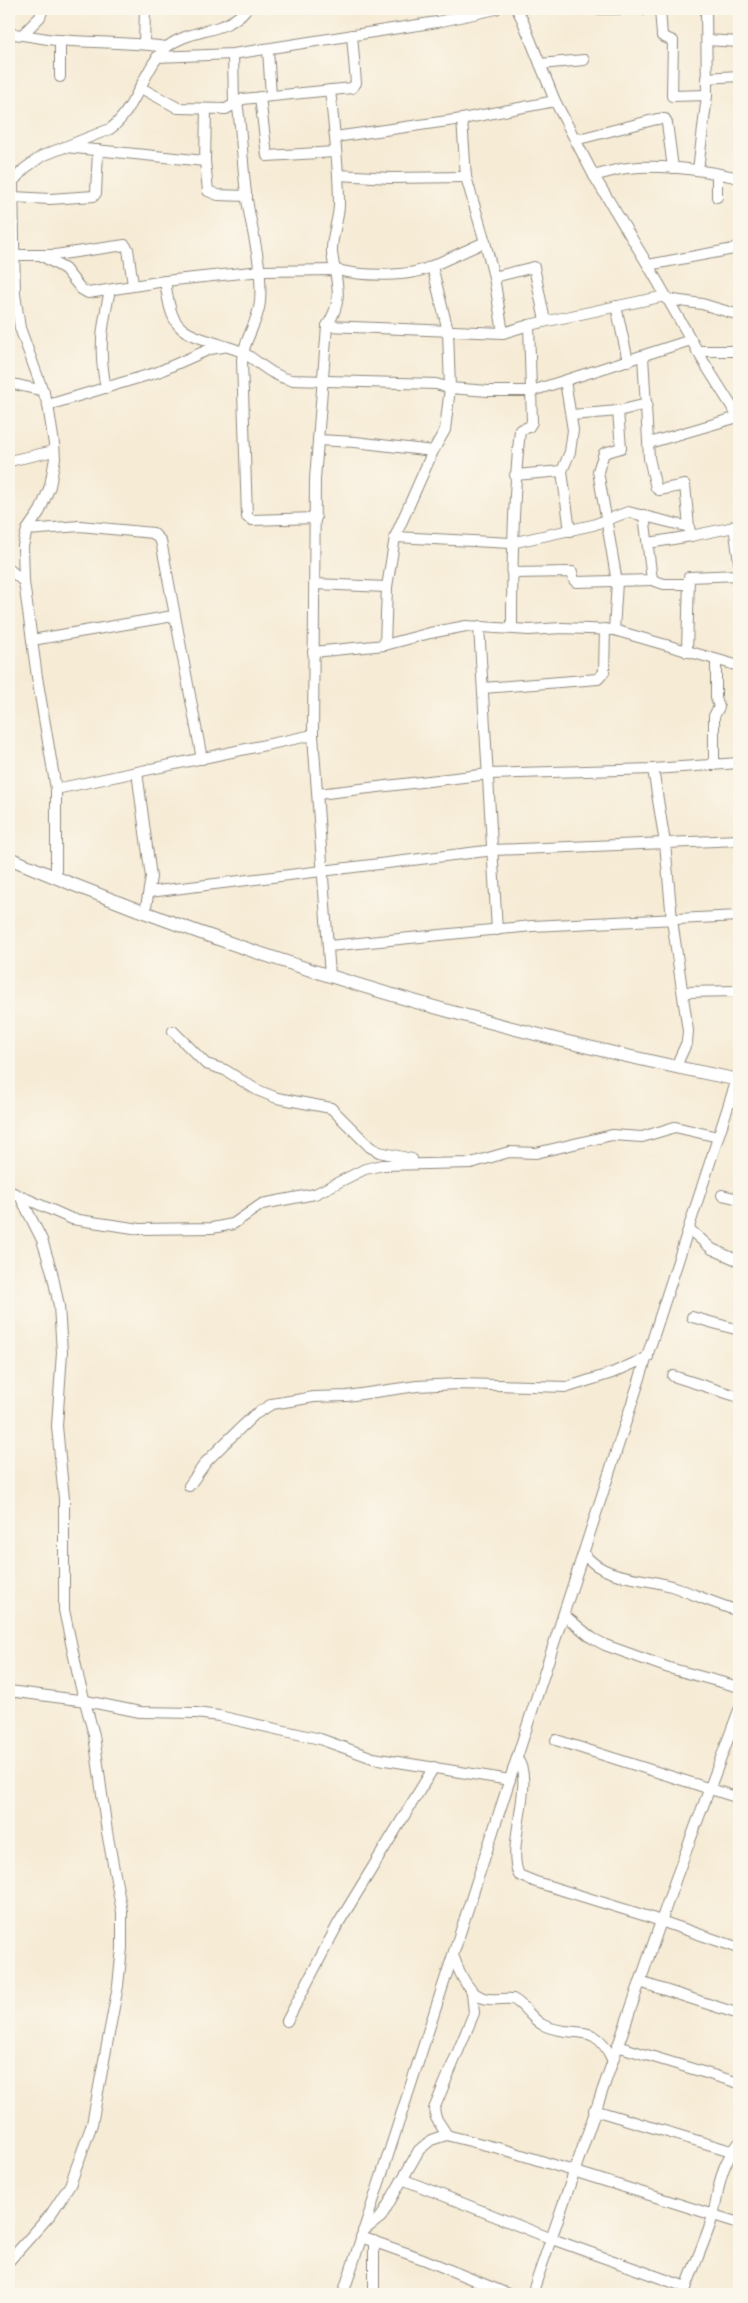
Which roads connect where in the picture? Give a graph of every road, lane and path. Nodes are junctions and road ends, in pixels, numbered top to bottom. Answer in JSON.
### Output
{"nodes":[{"id":1,"x":43,"y":9,"type":"edge"},
{"id":2,"x":145,"y":9,"type":"edge"},
{"id":3,"x":246,"y":9,"type":"edge"},
{"id":4,"x":496,"y":9,"type":"edge"},
{"id":5,"x":516,"y":9,"type":"edge"},
{"id":6,"x":577,"y":9,"type":"edge"},
{"id":7,"x":635,"y":9,"type":"edge"},
{"id":8,"x":661,"y":9,"type":"edge"},
{"id":9,"x":706,"y":9,"type":"edge"},
{"id":10,"x":9,"y":34,"type":"edge"},
{"id":11,"x":22,"y":34,"type":"junction"},
{"id":12,"x":352,"y":34,"type":"junction"},
{"id":13,"x":60,"y":40,"type":"junction"},
{"id":14,"x":707,"y":40,"type":"junction"},
{"id":15,"x":739,"y":42,"type":"edge"},
{"id":16,"x":144,"y":44,"type":"junction"},
{"id":17,"x":166,"y":47,"type":"junction"},
{"id":18,"x":268,"y":49,"type":"junction"},
{"id":19,"x":233,"y":54,"type":"junction"},
{"id":20,"x":158,"y":57,"type":"junction"},
{"id":21,"x":584,"y":60,"type":"dead end"},
{"id":22,"x":540,"y":64,"type":"junction"},
{"id":23,"x":739,"y":76,"type":"edge"},
{"id":24,"x":60,"y":78,"type":"dead end"},
{"id":25,"x":706,"y":78,"type":"junction"},
{"id":26,"x":141,"y":88,"type":"junction"},
{"id":27,"x":330,"y":90,"type":"junction"},
{"id":28,"x":707,"y":95,"type":"junction"},
{"id":29,"x":271,"y":96,"type":"junction"},
{"id":30,"x":260,"y":97,"type":"junction"},
{"id":31,"x":555,"y":101,"type":"junction"},
{"id":32,"x":236,"y":103,"type":"junction"},
{"id":33,"x":206,"y":109,"type":"junction"},
{"id":34,"x":462,"y":120,"type":"junction"},
{"id":35,"x":335,"y":137,"type":"junction"},
{"id":36,"x":575,"y":140,"type":"junction"},
{"id":37,"x":61,"y":147,"type":"junction"},
{"id":38,"x":98,"y":150,"type":"junction"},
{"id":39,"x":336,"y":152,"type":"junction"},
{"id":40,"x":204,"y":160,"type":"junction"},
{"id":41,"x":673,"y":168,"type":"junction"},
{"id":42,"x":698,"y":170,"type":"junction"},
{"id":43,"x":717,"y":174,"type":"junction"},
{"id":44,"x":339,"y":175,"type":"junction"},
{"id":45,"x":594,"y":176,"type":"junction"},
{"id":46,"x":466,"y":178,"type":"junction"},
{"id":47,"x":739,"y":178,"type":"edge"},
{"id":48,"x":11,"y":185,"type":"edge"},
{"id":49,"x":246,"y":196,"type":"junction"},
{"id":50,"x":13,"y":197,"type":"junction"},
{"id":51,"x":717,"y":197,"type":"dead end"},
{"id":52,"x":485,"y":242,"type":"junction"},
{"id":53,"x":739,"y":248,"type":"edge"},
{"id":54,"x":15,"y":255,"type":"junction"},
{"id":55,"x":42,"y":256,"type":"junction"},
{"id":56,"x":648,"y":265,"type":"junction"},
{"id":57,"x":432,"y":266,"type":"junction"},
{"id":58,"x":337,"y":270,"type":"junction"},
{"id":59,"x":261,"y":271,"type":"junction"},
{"id":60,"x":494,"y":276,"type":"junction"},
{"id":61,"x":165,"y":281,"type":"junction"},
{"id":62,"x":133,"y":285,"type":"junction"},
{"id":63,"x":110,"y":290,"type":"junction"},
{"id":64,"x":12,"y":294,"type":"edge"},
{"id":65,"x":666,"y":297,"type":"junction"},
{"id":66,"x":616,"y":306,"type":"junction"},
{"id":67,"x":739,"y":315,"type":"edge"},
{"id":68,"x":544,"y":321,"type":"junction"},
{"id":69,"x":529,"y":325,"type":"junction"},
{"id":70,"x":327,"y":326,"type":"junction"},
{"id":71,"x":448,"y":331,"type":"junction"},
{"id":72,"x":504,"y":333,"type":"junction"},
{"id":73,"x":691,"y":340,"type":"junction"},
{"id":74,"x":226,"y":346,"type":"junction"},
{"id":75,"x":697,"y":351,"type":"junction"},
{"id":76,"x":739,"y":351,"type":"edge"},
{"id":77,"x":243,"y":352,"type":"junction"},
{"id":78,"x":643,"y":356,"type":"junction"},
{"id":79,"x":628,"y":361,"type":"junction"},
{"id":80,"x":566,"y":381,"type":"junction"},
{"id":81,"x":322,"y":382,"type":"junction"},
{"id":82,"x":9,"y":384,"type":"edge"},
{"id":83,"x":106,"y":388,"type":"junction"},
{"id":84,"x":450,"y":388,"type":"junction"},
{"id":85,"x":44,"y":390,"type":"junction"},
{"id":86,"x":532,"y":390,"type":"junction"},
{"id":87,"x":647,"y":404,"type":"junction"},
{"id":88,"x":48,"y":405,"type":"junction"},
{"id":89,"x":618,"y":411,"type":"junction"},
{"id":90,"x":572,"y":415,"type":"junction"},
{"id":91,"x":739,"y":418,"type":"edge"},
{"id":92,"x":318,"y":440,"type":"junction"},
{"id":93,"x":649,"y":442,"type":"junction"},
{"id":94,"x":54,"y":450,"type":"junction"},
{"id":95,"x":433,"y":451,"type":"junction"},
{"id":96,"x":9,"y":460,"type":"edge"},
{"id":97,"x":562,"y":471,"type":"junction"},
{"id":98,"x":515,"y":475,"type":"junction"},
{"id":99,"x":644,"y":515,"type":"junction"},
{"id":100,"x":316,"y":518,"type":"junction"},
{"id":101,"x":606,"y":520,"type":"junction"},
{"id":102,"x":737,"y":526,"type":"edge"},
{"id":103,"x":27,"y":530,"type":"junction"},
{"id":104,"x":570,"y":531,"type":"junction"},
{"id":105,"x":690,"y":531,"type":"junction"},
{"id":106,"x":395,"y":537,"type":"junction"},
{"id":107,"x":511,"y":543,"type":"junction"},
{"id":108,"x":649,"y":543,"type":"junction"},
{"id":109,"x":739,"y":562,"type":"edge"},
{"id":110,"x":9,"y":570,"type":"edge"},
{"id":111,"x":512,"y":573,"type":"junction"},
{"id":112,"x":739,"y":575,"type":"edge"},
{"id":113,"x":652,"y":580,"type":"junction"},
{"id":114,"x":24,"y":582,"type":"junction"},
{"id":115,"x":617,"y":582,"type":"junction"},
{"id":116,"x":315,"y":584,"type":"junction"},
{"id":117,"x":687,"y":584,"type":"junction"},
{"id":118,"x":387,"y":587,"type":"junction"},
{"id":119,"x":174,"y":616,"type":"junction"},
{"id":120,"x":479,"y":626,"type":"junction"},
{"id":121,"x":512,"y":628,"type":"junction"},
{"id":122,"x":610,"y":630,"type":"junction"},
{"id":123,"x":32,"y":640,"type":"junction"},
{"id":124,"x":385,"y":645,"type":"junction"},
{"id":125,"x":313,"y":652,"type":"junction"},
{"id":126,"x":687,"y":652,"type":"junction"},
{"id":127,"x":716,"y":661,"type":"junction"},
{"id":128,"x":739,"y":666,"type":"edge"},
{"id":129,"x":482,"y":688,"type":"junction"},
{"id":130,"x":313,"y":735,"type":"junction"},
{"id":131,"x":202,"y":759,"type":"junction"},
{"id":132,"x":739,"y":763,"type":"edge"},
{"id":133,"x":714,"y":765,"type":"junction"},
{"id":134,"x":653,"y":768,"type":"junction"},
{"id":135,"x":137,"y":772,"type":"junction"},
{"id":136,"x":489,"y":774,"type":"junction"},
{"id":137,"x":56,"y":789,"type":"junction"},
{"id":138,"x":318,"y":794,"type":"junction"},
{"id":139,"x":739,"y":840,"type":"edge"},
{"id":140,"x":665,"y":843,"type":"junction"},
{"id":141,"x":494,"y":850,"type":"junction"},
{"id":142,"x":9,"y":858,"type":"edge"},
{"id":143,"x":322,"y":872,"type":"junction"},
{"id":144,"x":56,"y":878,"type":"junction"},
{"id":145,"x":150,"y":892,"type":"junction"},
{"id":146,"x":145,"y":913,"type":"junction"},
{"id":147,"x":739,"y":916,"type":"edge"},
{"id":148,"x":672,"y":920,"type":"junction"},
{"id":149,"x":497,"y":930,"type":"junction"},
{"id":150,"x":329,"y":946,"type":"junction"},
{"id":151,"x":330,"y":976,"type":"junction"},
{"id":152,"x":739,"y":991,"type":"edge"},
{"id":153,"x":684,"y":992,"type":"junction"},
{"id":154,"x":173,"y":1031,"type":"dead end"},
{"id":155,"x":676,"y":1066,"type":"junction"},
{"id":156,"x":738,"y":1079,"type":"edge"},
{"id":157,"x":718,"y":1137,"type":"junction"},
{"id":158,"x":425,"y":1162,"type":"junction"},
{"id":159,"x":9,"y":1191,"type":"edge"},
{"id":160,"x":722,"y":1194,"type":"dead end"},
{"id":161,"x":20,"y":1196,"type":"junction"},
{"id":162,"x":739,"y":1199,"type":"edge"},
{"id":163,"x":689,"y":1229,"type":"junction"},
{"id":164,"x":739,"y":1261,"type":"edge"},
{"id":165,"x":692,"y":1317,"type":"dead end"},
{"id":166,"x":739,"y":1330,"type":"edge"},
{"id":167,"x":648,"y":1357,"type":"junction"},
{"id":168,"x":673,"y":1376,"type":"dead end"},
{"id":169,"x":739,"y":1397,"type":"edge"},
{"id":170,"x":189,"y":1486,"type":"dead end"},
{"id":171,"x":584,"y":1554,"type":"junction"},
{"id":172,"x":739,"y":1611,"type":"edge"},
{"id":173,"x":564,"y":1615,"type":"junction"},
{"id":174,"x":739,"y":1687,"type":"edge"},
{"id":175,"x":9,"y":1691,"type":"edge"},
{"id":176,"x":86,"y":1701,"type":"junction"},
{"id":177,"x":739,"y":1710,"type":"edge"},
{"id":178,"x":735,"y":1729,"type":"edge"},
{"id":179,"x":556,"y":1740,"type":"dead end"},
{"id":180,"x":517,"y":1759,"type":"junction"},
{"id":181,"x":434,"y":1767,"type":"junction"},
{"id":182,"x":510,"y":1780,"type":"junction"},
{"id":183,"x":710,"y":1788,"type":"junction"},
{"id":184,"x":739,"y":1798,"type":"edge"},
{"id":185,"x":662,"y":1922,"type":"junction"},
{"id":186,"x":739,"y":1948,"type":"edge"},
{"id":187,"x":453,"y":1955,"type":"junction"},
{"id":188,"x":640,"y":1982,"type":"junction"},
{"id":189,"x":472,"y":1992,"type":"junction"},
{"id":190,"x":739,"y":2014,"type":"edge"},
{"id":191,"x":287,"y":2021,"type":"dead end"},
{"id":192,"x":617,"y":2046,"type":"junction"},
{"id":193,"x":612,"y":2059,"type":"junction"},
{"id":194,"x":739,"y":2083,"type":"edge"},
{"id":195,"x":594,"y":2110,"type":"junction"},
{"id":196,"x":447,"y":2135,"type":"junction"},
{"id":197,"x":737,"y":2149,"type":"edge"},
{"id":198,"x":575,"y":2173,"type":"junction"},
{"id":199,"x":402,"y":2179,"type":"junction"},
{"id":200,"x":713,"y":2215,"type":"junction"},
{"id":201,"x":739,"y":2223,"type":"edge"},
{"id":202,"x":362,"y":2234,"type":"junction"},
{"id":203,"x":552,"y":2239,"type":"junction"},
{"id":204,"x":374,"y":2241,"type":"junction"},
{"id":205,"x":9,"y":2261,"type":"edge"},
{"id":206,"x":685,"y":2291,"type":"edge"},
{"id":207,"x":343,"y":2294,"type":"edge"},
{"id":208,"x":374,"y":2294,"type":"edge"},
{"id":209,"x":508,"y":2294,"type":"edge"},
{"id":210,"x":532,"y":2294,"type":"edge"}],
"edges":[{"from":1,"to":11,"type":"street"},
{"from":2,"to":16,"type":"street"},
{"from":3,"to":17,"type":"street"},
{"from":4,"to":12,"type":"street"},
{"from":5,"to":22,"type":"street"},
{"from":6,"to":7,"type":"street"},
{"from":7,"to":8,"type":"street"},
{"from":8,"to":28,"type":"street"},
{"from":9,"to":14,"type":"street"},
{"from":10,"to":11,"type":"street"},
{"from":11,"to":13,"type":"street"},
{"from":12,"to":18,"type":"street"},
{"from":12,"to":27,"type":"street"},
{"from":13,"to":16,"type":"street"},
{"from":13,"to":24,"type":"street"},
{"from":14,"to":15,"type":"street"},
{"from":14,"to":25,"type":"street"},
{"from":16,"to":17,"type":"street"},
{"from":17,"to":20,"type":"street"},
{"from":18,"to":19,"type":"street"},
{"from":18,"to":29,"type":"street"},
{"from":19,"to":20,"type":"street"},
{"from":19,"to":32,"type":"street"},
{"from":20,"to":26,"type":"street"},
{"from":21,"to":22,"type":"street"},
{"from":22,"to":31,"type":"street"},
{"from":23,"to":25,"type":"street"},
{"from":25,"to":28,"type":"street"},
{"from":26,"to":33,"type":"street"},
{"from":26,"to":37,"type":"street"},
{"from":27,"to":29,"type":"street"},
{"from":27,"to":35,"type":"street"},
{"from":28,"to":42,"type":"street"},
{"from":29,"to":30,"type":"street"},
{"from":30,"to":32,"type":"street"},
{"from":30,"to":39,"type":"street"},
{"from":31,"to":34,"type":"street"},
{"from":31,"to":36,"type":"street"},
{"from":32,"to":33,"type":"street"},
{"from":32,"to":49,"type":"street"},
{"from":33,"to":40,"type":"street"},
{"from":34,"to":35,"type":"street"},
{"from":34,"to":46,"type":"street"},
{"from":35,"to":39,"type":"street"},
{"from":36,"to":41,"type":"street"},
{"from":36,"to":45,"type":"street"},
{"from":37,"to":38,"type":"street"},
{"from":37,"to":48,"type":"street"},
{"from":38,"to":40,"type":"street"},
{"from":38,"to":50,"type":"street"},
{"from":39,"to":44,"type":"street"},
{"from":40,"to":49,"type":"street"},
{"from":41,"to":42,"type":"street"},
{"from":41,"to":45,"type":"street"},
{"from":42,"to":43,"type":"street"},
{"from":43,"to":47,"type":"street"},
{"from":43,"to":51,"type":"street"},
{"from":44,"to":46,"type":"street"},
{"from":44,"to":58,"type":"street"},
{"from":45,"to":56,"type":"street"},
{"from":46,"to":52,"type":"street"},
{"from":48,"to":50,"type":"street"},
{"from":49,"to":59,"type":"street"},
{"from":50,"to":54,"type":"street"},
{"from":52,"to":57,"type":"street"},
{"from":52,"to":60,"type":"street"},
{"from":53,"to":56,"type":"street"},
{"from":54,"to":55,"type":"street"},
{"from":54,"to":64,"type":"street"},
{"from":55,"to":62,"type":"street"},
{"from":55,"to":63,"type":"street"},
{"from":56,"to":65,"type":"street"},
{"from":57,"to":58,"type":"street"},
{"from":57,"to":71,"type":"street"},
{"from":58,"to":59,"type":"street"},
{"from":58,"to":70,"type":"street"},
{"from":59,"to":61,"type":"street"},
{"from":59,"to":77,"type":"street"},
{"from":60,"to":68,"type":"street"},
{"from":60,"to":72,"type":"street"},
{"from":61,"to":62,"type":"street"},
{"from":61,"to":74,"type":"street"},
{"from":62,"to":63,"type":"street"},
{"from":63,"to":83,"type":"street"},
{"from":64,"to":85,"type":"street"},
{"from":65,"to":66,"type":"street"},
{"from":65,"to":67,"type":"street"},
{"from":65,"to":73,"type":"street"},
{"from":66,"to":68,"type":"street"},
{"from":66,"to":79,"type":"street"},
{"from":68,"to":69,"type":"street"},
{"from":69,"to":72,"type":"street"},
{"from":69,"to":86,"type":"street"},
{"from":70,"to":71,"type":"street"},
{"from":70,"to":81,"type":"street"},
{"from":71,"to":72,"type":"street"},
{"from":71,"to":84,"type":"street"},
{"from":73,"to":75,"type":"street"},
{"from":73,"to":78,"type":"street"},
{"from":74,"to":77,"type":"street"},
{"from":74,"to":83,"type":"street"},
{"from":75,"to":76,"type":"street"},
{"from":75,"to":91,"type":"street"},
{"from":77,"to":81,"type":"street"},
{"from":77,"to":100,"type":"street"},
{"from":78,"to":79,"type":"street"},
{"from":78,"to":87,"type":"street"},
{"from":79,"to":80,"type":"street"},
{"from":80,"to":86,"type":"street"},
{"from":80,"to":90,"type":"street"},
{"from":81,"to":84,"type":"street"},
{"from":81,"to":92,"type":"street"},
{"from":82,"to":85,"type":"street"},
{"from":83,"to":88,"type":"street"},
{"from":84,"to":86,"type":"street"},
{"from":84,"to":95,"type":"street"},
{"from":85,"to":88,"type":"street"},
{"from":86,"to":98,"type":"street"},
{"from":87,"to":89,"type":"street"},
{"from":87,"to":93,"type":"street"},
{"from":88,"to":94,"type":"street"},
{"from":89,"to":90,"type":"street"},
{"from":89,"to":101,"type":"street"},
{"from":90,"to":97,"type":"street"},
{"from":91,"to":93,"type":"street"},
{"from":92,"to":95,"type":"street"},
{"from":92,"to":100,"type":"street"},
{"from":93,"to":105,"type":"street"},
{"from":94,"to":96,"type":"street"},
{"from":94,"to":103,"type":"street"},
{"from":95,"to":106,"type":"street"},
{"from":97,"to":98,"type":"street"},
{"from":97,"to":104,"type":"street"},
{"from":98,"to":107,"type":"street"},
{"from":99,"to":101,"type":"street"},
{"from":99,"to":105,"type":"street"},
{"from":99,"to":108,"type":"street"},
{"from":100,"to":116,"type":"street"},
{"from":101,"to":104,"type":"street"},
{"from":101,"to":115,"type":"street"},
{"from":102,"to":105,"type":"street"},
{"from":102,"to":109,"type":"street"},
{"from":103,"to":114,"type":"street"},
{"from":103,"to":119,"type":"street"},
{"from":104,"to":107,"type":"street"},
{"from":105,"to":108,"type":"street"},
{"from":106,"to":107,"type":"street"},
{"from":106,"to":118,"type":"street"},
{"from":107,"to":111,"type":"street"},
{"from":108,"to":113,"type":"street"},
{"from":110,"to":114,"type":"street"},
{"from":111,"to":115,"type":"street"},
{"from":111,"to":121,"type":"street"},
{"from":112,"to":117,"type":"street"},
{"from":113,"to":115,"type":"street"},
{"from":113,"to":117,"type":"street"},
{"from":114,"to":123,"type":"street"},
{"from":115,"to":122,"type":"street"},
{"from":116,"to":118,"type":"street"},
{"from":116,"to":125,"type":"street"},
{"from":117,"to":126,"type":"street"},
{"from":118,"to":124,"type":"street"},
{"from":119,"to":123,"type":"street"},
{"from":119,"to":131,"type":"street"},
{"from":120,"to":121,"type":"street"},
{"from":120,"to":124,"type":"street"},
{"from":120,"to":129,"type":"street"},
{"from":121,"to":122,"type":"street"},
{"from":122,"to":126,"type":"street"},
{"from":122,"to":129,"type":"street"},
{"from":123,"to":137,"type":"street"},
{"from":124,"to":125,"type":"street"},
{"from":125,"to":130,"type":"street"},
{"from":126,"to":127,"type":"street"},
{"from":127,"to":128,"type":"street"},
{"from":127,"to":133,"type":"street"},
{"from":129,"to":136,"type":"street"},
{"from":130,"to":131,"type":"street"},
{"from":130,"to":138,"type":"street"},
{"from":131,"to":135,"type":"street"},
{"from":132,"to":133,"type":"street"},
{"from":133,"to":134,"type":"street"},
{"from":134,"to":136,"type":"street"},
{"from":134,"to":140,"type":"street"},
{"from":135,"to":137,"type":"street"},
{"from":135,"to":145,"type":"street"},
{"from":136,"to":138,"type":"street"},
{"from":136,"to":141,"type":"street"},
{"from":137,"to":144,"type":"street"},
{"from":138,"to":143,"type":"street"},
{"from":139,"to":140,"type":"street"},
{"from":140,"to":141,"type":"street"},
{"from":140,"to":148,"type":"street"},
{"from":141,"to":143,"type":"street"},
{"from":141,"to":149,"type":"street"},
{"from":142,"to":144,"type":"street"},
{"from":143,"to":145,"type":"street"},
{"from":143,"to":150,"type":"street"},
{"from":144,"to":146,"type":"street"},
{"from":145,"to":146,"type":"street"},
{"from":146,"to":151,"type":"street"},
{"from":147,"to":148,"type":"street"},
{"from":148,"to":149,"type":"street"},
{"from":148,"to":153,"type":"street"},
{"from":149,"to":150,"type":"street"},
{"from":150,"to":151,"type":"street"},
{"from":151,"to":155,"type":"street"},
{"from":152,"to":153,"type":"street"},
{"from":153,"to":155,"type":"street"},
{"from":154,"to":158,"type":"street"},
{"from":155,"to":156,"type":"street"},
{"from":156,"to":157,"type":"street"},
{"from":157,"to":158,"type":"street"},
{"from":157,"to":163,"type":"street"},
{"from":158,"to":161,"type":"street"},
{"from":159,"to":161,"type":"street"},
{"from":160,"to":162,"type":"street"},
{"from":161,"to":176,"type":"street"},
{"from":163,"to":164,"type":"street"},
{"from":163,"to":167,"type":"street"},
{"from":165,"to":166,"type":"street"},
{"from":167,"to":170,"type":"street"},
{"from":167,"to":171,"type":"street"},
{"from":168,"to":169,"type":"street"},
{"from":171,"to":172,"type":"street"},
{"from":171,"to":173,"type":"street"},
{"from":173,"to":174,"type":"street"},
{"from":173,"to":180,"type":"street"},
{"from":175,"to":176,"type":"street"},
{"from":176,"to":181,"type":"street"},
{"from":176,"to":205,"type":"street"},
{"from":177,"to":178,"type":"street"},
{"from":178,"to":183,"type":"street"},
{"from":179,"to":183,"type":"street"},
{"from":180,"to":182,"type":"street"},
{"from":180,"to":185,"type":"street"},
{"from":181,"to":182,"type":"street"},
{"from":181,"to":191,"type":"street"},
{"from":182,"to":187,"type":"street"},
{"from":183,"to":184,"type":"street"},
{"from":183,"to":185,"type":"street"},
{"from":185,"to":186,"type":"street"},
{"from":185,"to":188,"type":"street"},
{"from":187,"to":189,"type":"street"},
{"from":187,"to":202,"type":"street"},
{"from":188,"to":190,"type":"street"},
{"from":188,"to":192,"type":"street"},
{"from":189,"to":193,"type":"street"},
{"from":189,"to":196,"type":"street"},
{"from":192,"to":193,"type":"street"},
{"from":192,"to":194,"type":"street"},
{"from":193,"to":195,"type":"street"},
{"from":195,"to":197,"type":"street"},
{"from":195,"to":198,"type":"street"},
{"from":196,"to":198,"type":"street"},
{"from":196,"to":199,"type":"street"},
{"from":197,"to":200,"type":"street"},
{"from":198,"to":200,"type":"street"},
{"from":198,"to":203,"type":"street"},
{"from":199,"to":202,"type":"street"},
{"from":199,"to":203,"type":"street"},
{"from":200,"to":201,"type":"street"},
{"from":200,"to":206,"type":"street"},
{"from":202,"to":204,"type":"street"},
{"from":202,"to":207,"type":"street"},
{"from":203,"to":206,"type":"street"},
{"from":203,"to":210,"type":"street"},
{"from":204,"to":208,"type":"street"},
{"from":204,"to":209,"type":"street"}]}
